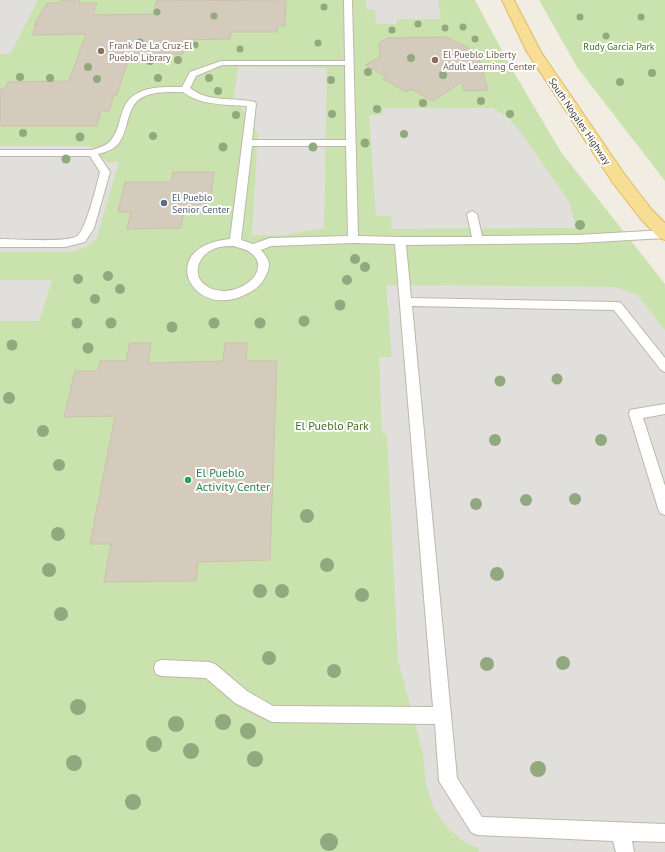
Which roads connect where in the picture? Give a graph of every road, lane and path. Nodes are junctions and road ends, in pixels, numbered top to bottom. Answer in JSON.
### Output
{"nodes":[{"id":1,"x":348,"y":0,"type":"edge"},
{"id":2,"x":508,"y":0,"type":"edge"},
{"id":3,"x":349,"y":63,"type":"junction"},
{"id":4,"x":185,"y":89,"type":"junction"},
{"id":5,"x":247,"y":143,"type":"junction"},
{"id":6,"x":351,"y":143,"type":"junction"},
{"id":7,"x":0,"y":153,"type":"edge"},
{"id":8,"x":93,"y":153,"type":"junction"},
{"id":9,"x":472,"y":214,"type":"dead end"},
{"id":10,"x":665,"y":234,"type":"edge"},
{"id":11,"x":353,"y":239,"type":"junction"},
{"id":12,"x":478,"y":240,"type":"junction"},
{"id":13,"x":400,"y":241,"type":"junction"},
{"id":14,"x":235,"y":242,"type":"junction"},
{"id":15,"x":0,"y":243,"type":"edge"},
{"id":16,"x":254,"y":248,"type":"junction"},
{"id":17,"x":407,"y":302,"type":"junction"},
{"id":18,"x":665,"y":367,"type":"edge"},
{"id":19,"x":665,"y":408,"type":"edge"},
{"id":20,"x":665,"y":508,"type":"edge"},
{"id":21,"x":162,"y":668,"type":"dead end"},
{"id":22,"x":442,"y":716,"type":"junction"},
{"id":23,"x":620,"y":832,"type":"junction"},
{"id":24,"x":665,"y":833,"type":"edge"},
{"id":25,"x":625,"y":852,"type":"edge"}],
"edges":[{"from":1,"to":3,"type":"lane"},
{"from":2,"to":10,"type":"main road","name":"South Nogales Highway"},
{"from":3,"to":4,"type":"lane"},
{"from":3,"to":6,"type":"lane"},
{"from":4,"to":5,"type":"lane"},
{"from":4,"to":8,"type":"lane"},
{"from":5,"to":6,"type":"lane"},
{"from":5,"to":14,"type":"lane"},
{"from":6,"to":11,"type":"lane"},
{"from":7,"to":8,"type":"lane"},
{"from":8,"to":15,"type":"lane"},
{"from":9,"to":12,"type":"lane"},
{"from":10,"to":12,"type":"lane"},
{"from":11,"to":13,"type":"lane"},
{"from":11,"to":16,"type":"lane"},
{"from":12,"to":13,"type":"lane"},
{"from":13,"to":17,"type":"lane"},
{"from":14,"to":16,"type":"lane"},
{"from":14,"to":16,"type":"lane"},
{"from":17,"to":18,"type":"lane"},
{"from":17,"to":22,"type":"lane"},
{"from":19,"to":20,"type":"lane"},
{"from":21,"to":22,"type":"lane"},
{"from":22,"to":23,"type":"lane"},
{"from":23,"to":24,"type":"lane"},
{"from":23,"to":25,"type":"lane"}]}
